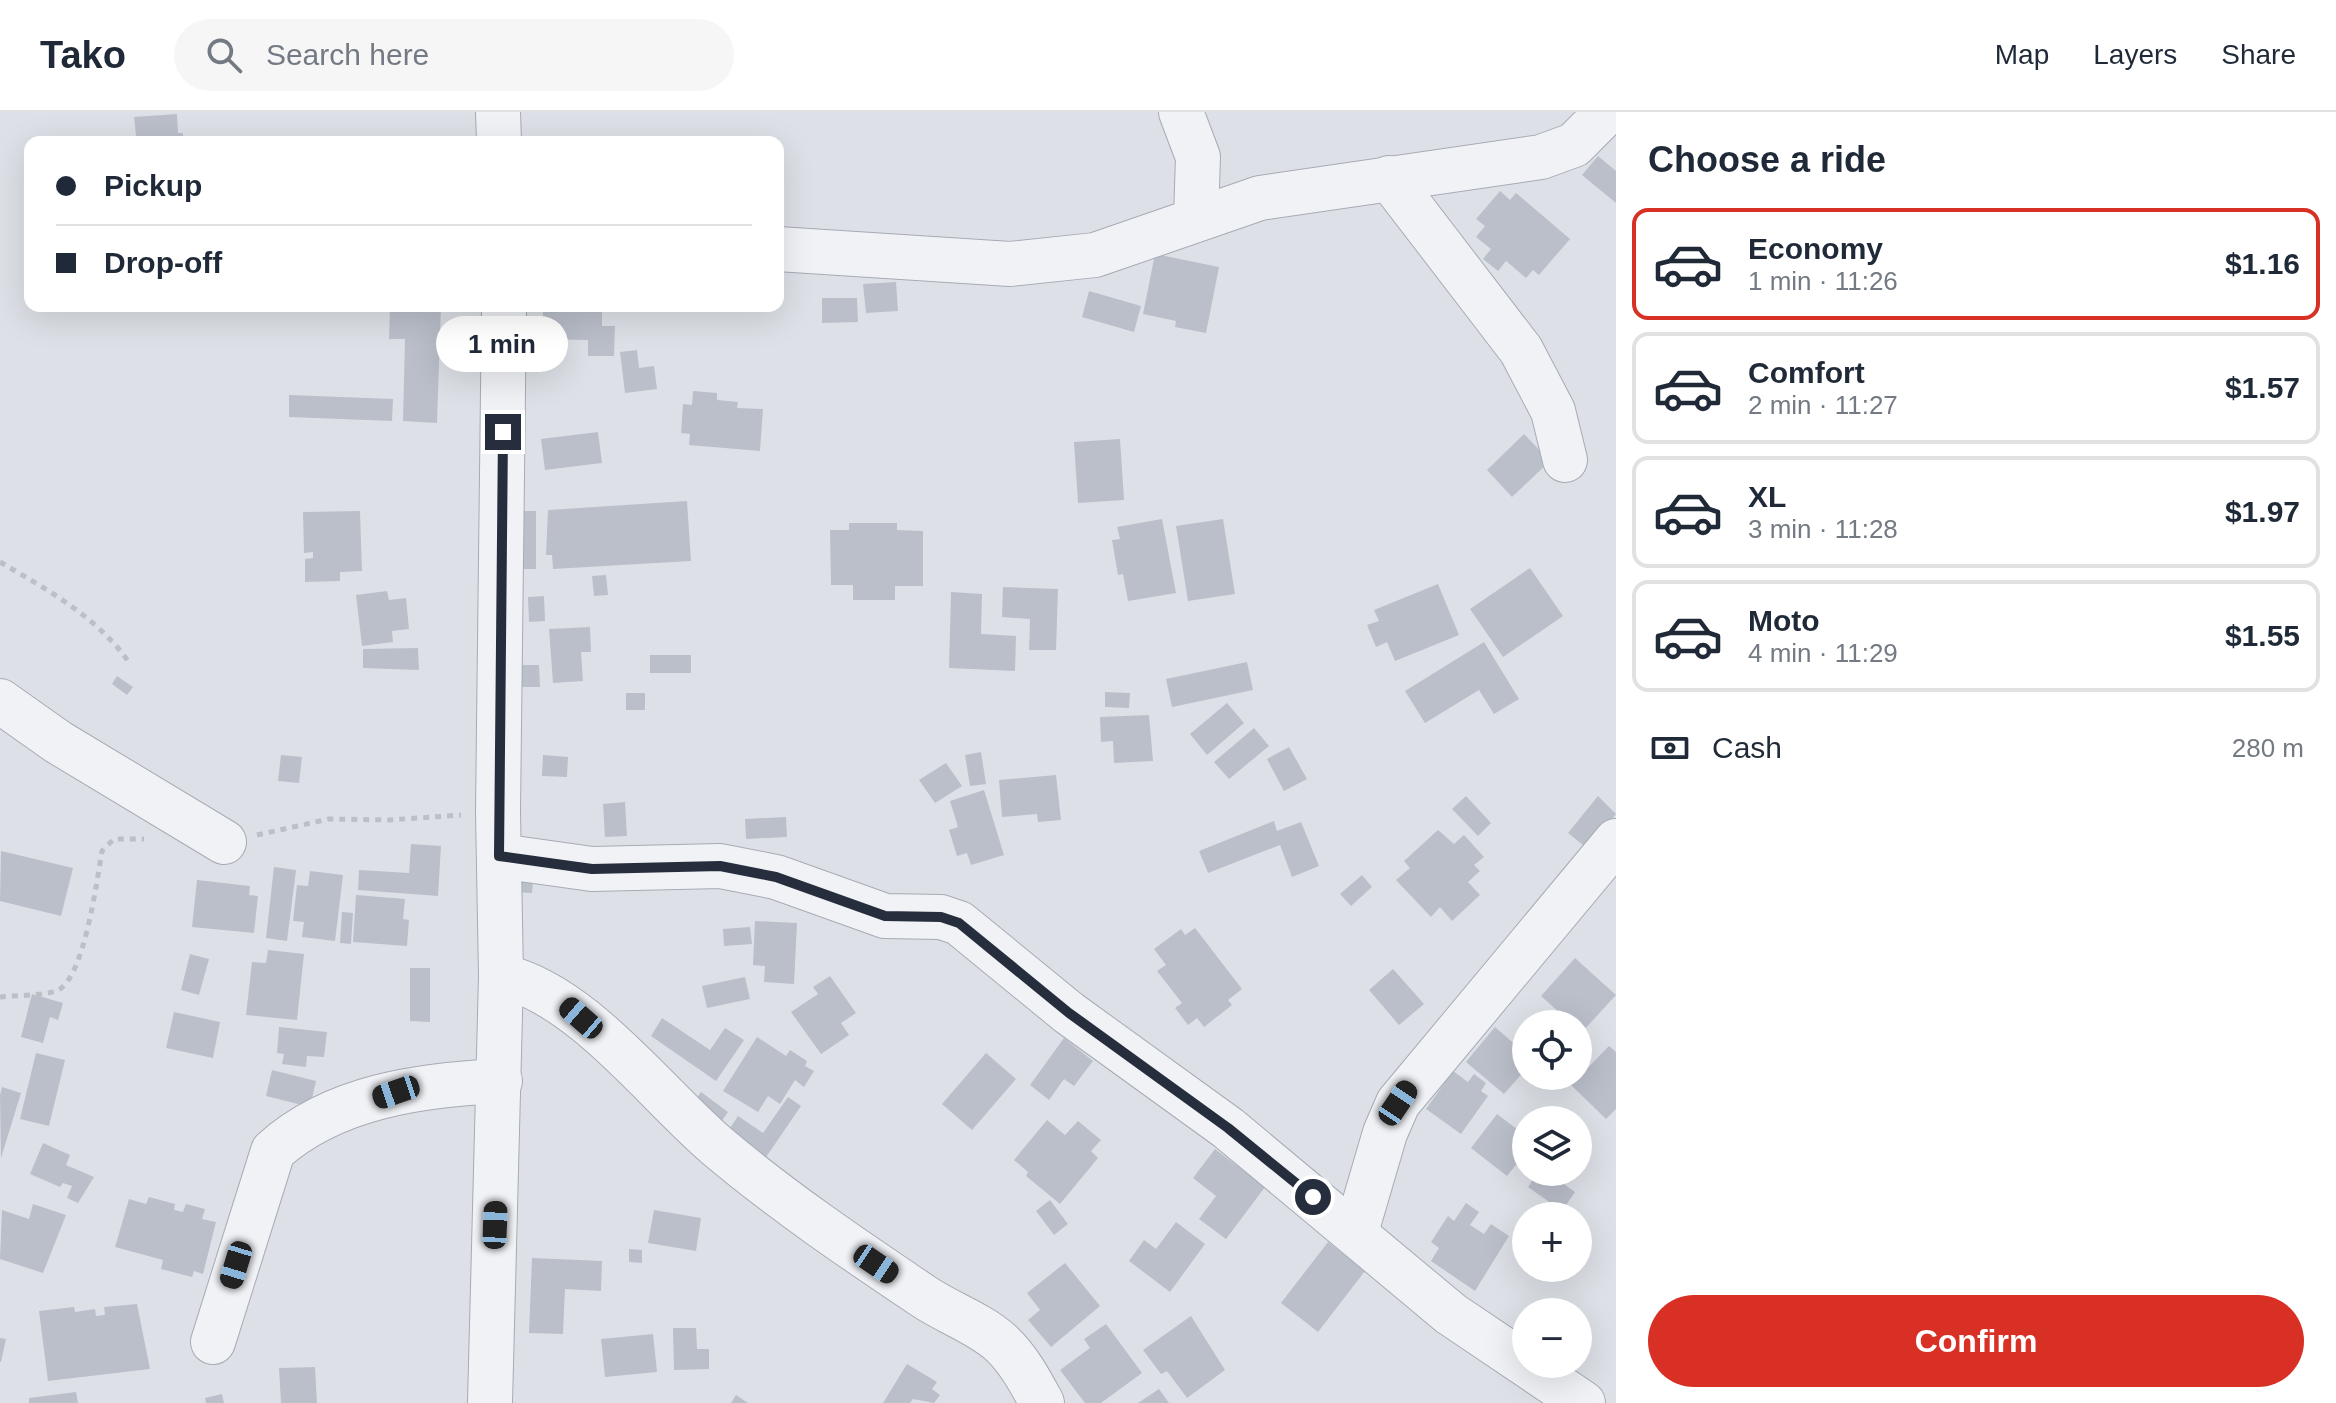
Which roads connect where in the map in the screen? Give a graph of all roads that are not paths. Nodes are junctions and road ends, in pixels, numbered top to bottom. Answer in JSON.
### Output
{"nodes":[{"id":1,"x":498,"y":112,"type":"edge"},
{"id":2,"x":1181,"y":112,"type":"edge"},
{"id":3,"x":1607,"y":112,"type":"edge"},
{"id":4,"x":499,"y":136,"type":"edge"},
{"id":5,"x":1389,"y":178,"type":"junction"},
{"id":6,"x":1196,"y":218,"type":"junction"},
{"id":7,"x":784,"y":249,"type":"edge"},
{"id":8,"x":504,"y":312,"type":"edge"},
{"id":9,"x":1565,"y":460,"type":"dead end"},
{"id":10,"x":0,"y":701,"type":"edge"},
{"id":11,"x":1616,"y":841,"type":"edge"},
{"id":12,"x":224,"y":842,"type":"road end"},
{"id":13,"x":499,"y":856,"type":"junction"},
{"id":14,"x":501,"y":976,"type":"junction"},
{"id":15,"x":500,"y":1081,"type":"junction"},
{"id":16,"x":1356,"y":1232,"type":"junction"},
{"id":17,"x":213,"y":1342,"type":"dead end"},
{"id":18,"x":490,"y":1403,"type":"edge"},
{"id":19,"x":1042,"y":1403,"type":"edge"},
{"id":20,"x":1583,"y":1403,"type":"edge"}],
"edges":[{"from":1,"to":4,"type":"street"},
{"from":2,"to":6,"type":"street"},
{"from":3,"to":5,"type":"street"},
{"from":5,"to":6,"type":"street"},
{"from":5,"to":9,"type":"street"},
{"from":6,"to":7,"type":"street"},
{"from":8,"to":13,"type":"street"},
{"from":10,"to":12,"type":"street"},
{"from":11,"to":16,"type":"street"},
{"from":13,"to":14,"type":"street"},
{"from":13,"to":16,"type":"street"},
{"from":14,"to":15,"type":"street"},
{"from":14,"to":19,"type":"street"},
{"from":15,"to":17,"type":"street"},
{"from":15,"to":18,"type":"street"},
{"from":16,"to":20,"type":"street"}]}
